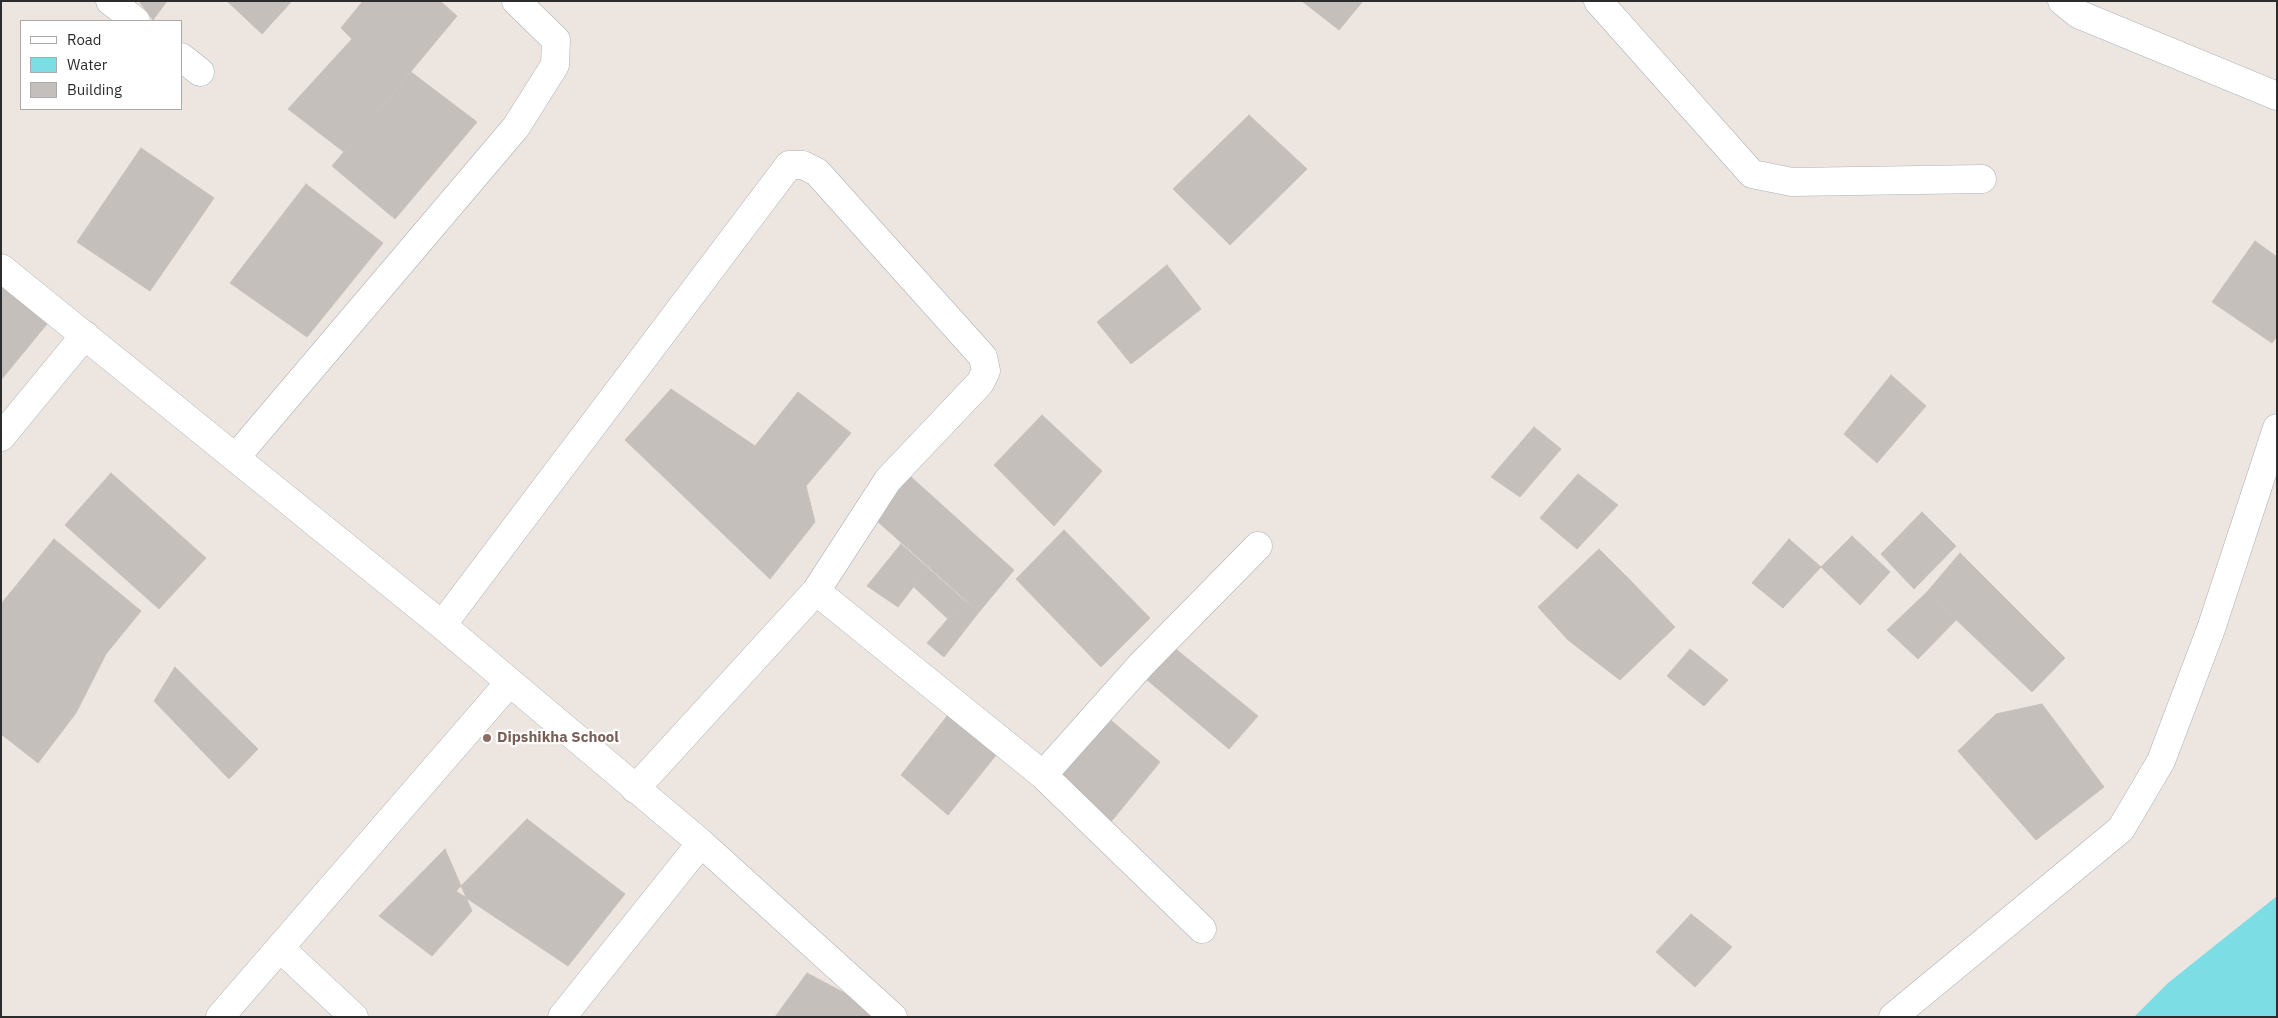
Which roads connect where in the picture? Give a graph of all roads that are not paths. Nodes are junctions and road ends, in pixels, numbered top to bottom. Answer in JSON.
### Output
{"nodes":[{"id":1,"x":110,"y":1,"type":"edge"},
{"id":2,"x":516,"y":1,"type":"edge"},
{"id":3,"x":1598,"y":1,"type":"edge"},
{"id":4,"x":2062,"y":1,"type":"edge"},
{"id":5,"x":135,"y":20,"type":"edge"},
{"id":6,"x":2277,"y":96,"type":"edge"},
{"id":7,"x":1982,"y":179,"type":"dead end"},
{"id":8,"x":1,"y":268,"type":"edge"},
{"id":9,"x":85,"y":335,"type":"junction"},
{"id":10,"x":2277,"y":428,"type":"edge"},
{"id":11,"x":1,"y":437,"type":"edge"},
{"id":12,"x":236,"y":457,"type":"junction"},
{"id":13,"x":1258,"y":546,"type":"dead end"},
{"id":14,"x":816,"y":591,"type":"junction"},
{"id":15,"x":442,"y":625,"type":"junction"},
{"id":16,"x":509,"y":683,"type":"junction"},
{"id":17,"x":1044,"y":775,"type":"junction"},
{"id":18,"x":635,"y":789,"type":"junction"},
{"id":19,"x":701,"y":844,"type":"junction"},
{"id":20,"x":1202,"y":929,"type":"dead end"},
{"id":21,"x":280,"y":948,"type":"junction"},
{"id":22,"x":220,"y":1017,"type":"edge"},
{"id":23,"x":354,"y":1017,"type":"edge"},
{"id":24,"x":562,"y":1017,"type":"edge"},
{"id":25,"x":893,"y":1017,"type":"edge"},
{"id":26,"x":1894,"y":1017,"type":"edge"}],
"edges":[{"from":1,"to":5,"type":"street"},
{"from":2,"to":12,"type":"street"},
{"from":3,"to":7,"type":"street"},
{"from":4,"to":6,"type":"street"},
{"from":8,"to":9,"type":"street"},
{"from":9,"to":11,"type":"street"},
{"from":9,"to":12,"type":"street"},
{"from":10,"to":26,"type":"street"},
{"from":12,"to":15,"type":"street"},
{"from":13,"to":17,"type":"street"},
{"from":14,"to":15,"type":"street"},
{"from":14,"to":17,"type":"street"},
{"from":14,"to":18,"type":"street"},
{"from":15,"to":16,"type":"street"},
{"from":16,"to":18,"type":"street"},
{"from":16,"to":21,"type":"street"},
{"from":17,"to":20,"type":"street"},
{"from":18,"to":19,"type":"street"},
{"from":19,"to":24,"type":"street"},
{"from":19,"to":25,"type":"street"},
{"from":21,"to":22,"type":"street"},
{"from":21,"to":23,"type":"street"}]}
